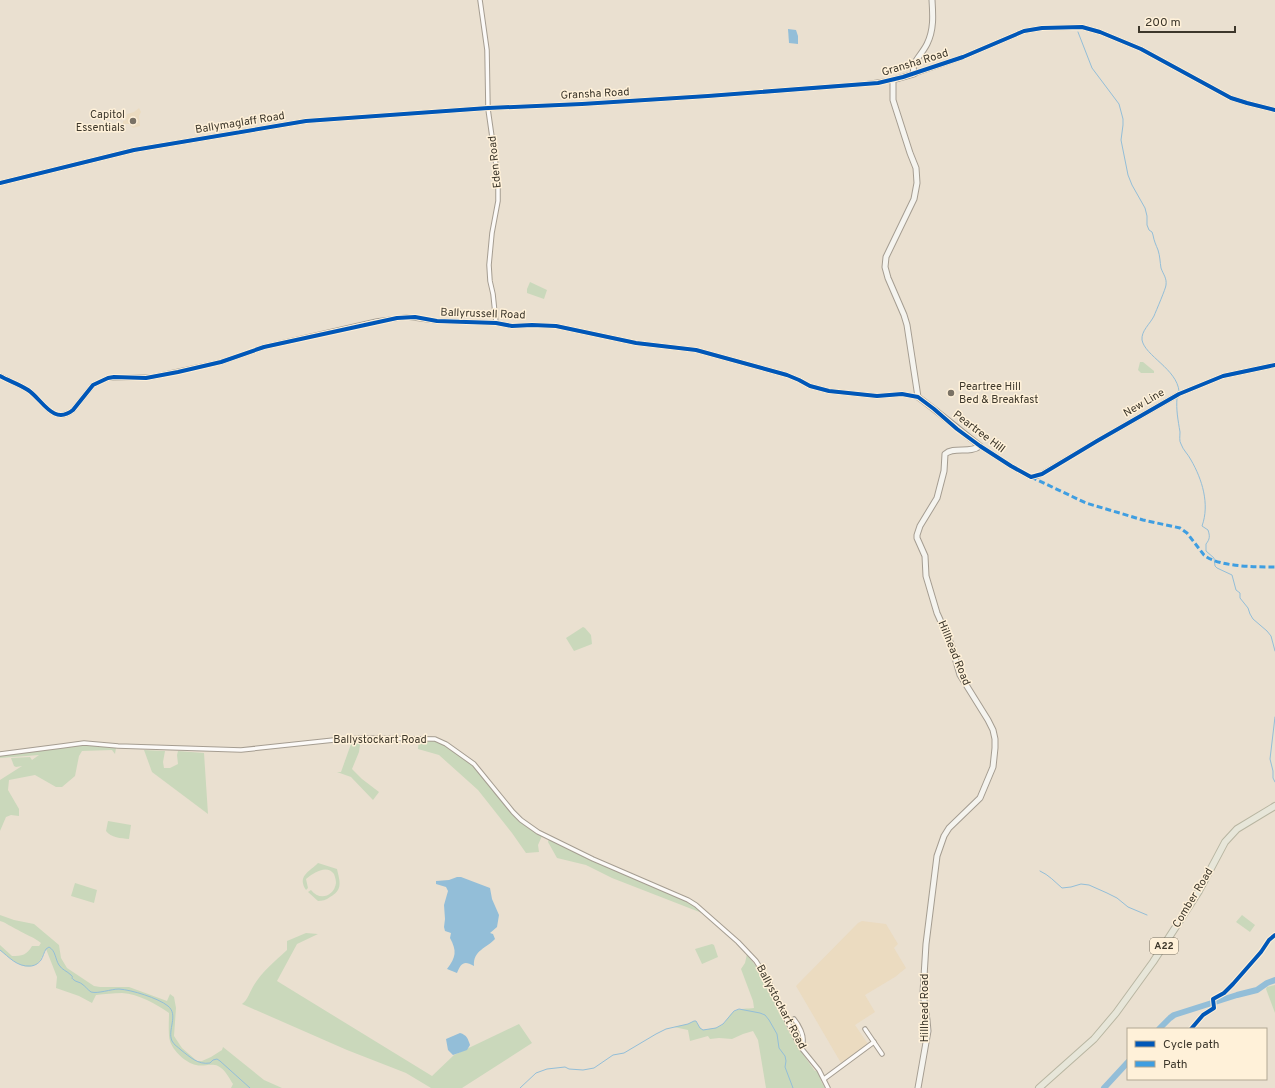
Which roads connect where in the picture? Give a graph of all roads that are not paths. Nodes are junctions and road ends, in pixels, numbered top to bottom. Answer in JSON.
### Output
{"nodes":[{"id":1,"x":480,"y":0,"type":"edge"},
{"id":2,"x":932,"y":0,"type":"edge"},
{"id":3,"x":914,"y":74,"type":"junction"},
{"id":4,"x":894,"y":80,"type":"junction"},
{"id":5,"x":488,"y":108,"type":"junction"},
{"id":6,"x":1275,"y":110,"type":"edge"},
{"id":7,"x":0,"y":183,"type":"edge"},
{"id":8,"x":496,"y":324,"type":"junction"},
{"id":9,"x":1275,"y":364,"type":"edge"},
{"id":10,"x":0,"y":376,"type":"edge"},
{"id":11,"x":918,"y":397,"type":"junction"},
{"id":12,"x":980,"y":446,"type":"junction"},
{"id":13,"x":1031,"y":477,"type":"joint"},
{"id":14,"x":0,"y":754,"type":"edge"},
{"id":15,"x":1275,"y":806,"type":"edge"},
{"id":16,"x":794,"y":1019,"type":"dead end"},
{"id":17,"x":865,"y":1029,"type":"dead end"},
{"id":18,"x":874,"y":1042,"type":"junction"},
{"id":19,"x":800,"y":1045,"type":"junction"},
{"id":20,"x":882,"y":1054,"type":"dead end"},
{"id":21,"x":824,"y":1079,"type":"junction"},
{"id":22,"x":828,"y":1088,"type":"edge"},
{"id":23,"x":918,"y":1088,"type":"edge"},
{"id":24,"x":1039,"y":1088,"type":"edge"}],
"edges":[{"from":1,"to":5,"type":"street","name":"Eden Road"},
{"from":2,"to":3,"type":"street"},
{"from":3,"to":4,"type":"street","name":"Gransha Road"},
{"from":3,"to":6,"type":"street","name":"Gransha Road"},
{"from":4,"to":5,"type":"street","name":"Gransha Road"},
{"from":4,"to":11,"type":"street"},
{"from":5,"to":7,"type":"street","name":"Ballymaglaff Road"},
{"from":5,"to":8,"type":"street","name":"Eden Road"},
{"from":8,"to":10,"type":"street","name":"Ballyrussell Road"},
{"from":8,"to":11,"type":"street","name":"Ballyrussell Road"},
{"from":9,"to":13,"type":"street","name":"New Line"},
{"from":11,"to":12,"type":"street","name":"Peartree Hill"},
{"from":12,"to":13,"type":"street","name":"Peartree Hill"},
{"from":12,"to":23,"type":"street","name":"Hillhead Road"},
{"from":14,"to":19,"type":"street","name":"Ballystockart Road"},
{"from":15,"to":24,"type":"highway","name":"Comber Road","number":"A22"},
{"from":16,"to":19,"type":"street"},
{"from":17,"to":18,"type":"street"},
{"from":18,"to":20,"type":"street"},
{"from":18,"to":21,"type":"street"},
{"from":19,"to":21,"type":"street","name":"Ballystockart Road"},
{"from":21,"to":22,"type":"street","name":"Ballystockart Road"}]}
